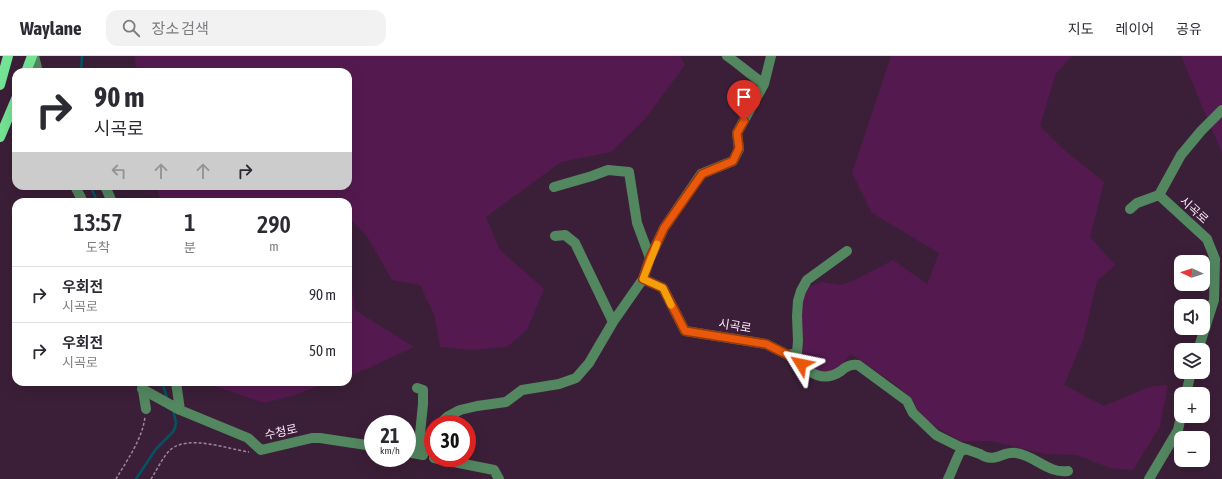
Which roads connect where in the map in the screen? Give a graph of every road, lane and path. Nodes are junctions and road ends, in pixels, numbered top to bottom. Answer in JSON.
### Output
{"nodes":[{"id":1,"x":8,"y":56,"type":"edge"},
{"id":2,"x":33,"y":56,"type":"edge"},
{"id":3,"x":727,"y":56,"type":"edge"},
{"id":4,"x":771,"y":56,"type":"edge"},
{"id":5,"x":28,"y":68,"type":"edge"},
{"id":6,"x":37,"y":68,"type":"edge"},
{"id":7,"x":764,"y":84,"type":"junction"},
{"id":8,"x":0,"y":85,"type":"edge"},
{"id":9,"x":12,"y":108,"type":"edge"},
{"id":10,"x":1222,"y":110,"type":"edge"},
{"id":11,"x":0,"y":137,"type":"edge"},
{"id":12,"x":554,"y":187,"type":"dead end"},
{"id":13,"x":1159,"y":196,"type":"junction"},
{"id":14,"x":1130,"y":209,"type":"dead end"},
{"id":15,"x":555,"y":236,"type":"dead end"},
{"id":16,"x":847,"y":251,"type":"dead end"},
{"id":17,"x":650,"y":258,"type":"junction"},
{"id":18,"x":643,"y":279,"type":"junction"},
{"id":19,"x":613,"y":322,"type":"junction"},
{"id":20,"x":1200,"y":343,"type":"edge"},
{"id":21,"x":788,"y":355,"type":"junction"},
{"id":22,"x":176,"y":386,"type":"edge"},
{"id":23,"x":144,"y":388,"type":"edge"},
{"id":24,"x":417,"y":388,"type":"dead end"},
{"id":25,"x":178,"y":409,"type":"junction"},
{"id":26,"x":146,"y":410,"type":"joint"},
{"id":27,"x":451,"y":415,"type":"edge"},
{"id":28,"x":1180,"y":423,"type":"edge"},
{"id":29,"x":424,"y":444,"type":"edge"},
{"id":30,"x":364,"y":445,"type":"edge"},
{"id":31,"x":261,"y":450,"type":"junction"},
{"id":32,"x":967,"y":450,"type":"junction"},
{"id":33,"x":418,"y":454,"type":"junction"},
{"id":34,"x":424,"y":456,"type":"edge"},
{"id":35,"x":476,"y":466,"type":"edge"},
{"id":36,"x":1068,"y":471,"type":"dead end"},
{"id":37,"x":116,"y":479,"type":"edge"},
{"id":38,"x":151,"y":479,"type":"edge"},
{"id":39,"x":500,"y":479,"type":"edge"},
{"id":40,"x":948,"y":479,"type":"edge"},
{"id":41,"x":1149,"y":479,"type":"edge"}],
"edges":[{"from":1,"to":8,"type":"main road"},
{"from":2,"to":5,"type":"main road"},
{"from":2,"to":6,"type":"street"},
{"from":3,"to":7,"type":"street"},
{"from":4,"to":7,"type":"street"},
{"from":7,"to":17,"type":"street"},
{"from":9,"to":11,"type":"main road"},
{"from":10,"to":13,"type":"street"},
{"from":12,"to":17,"type":"street"},
{"from":13,"to":14,"type":"street"},
{"from":13,"to":20,"type":"street","name":"시곡로"},
{"from":15,"to":19,"type":"street"},
{"from":16,"to":21,"type":"street"},
{"from":17,"to":18,"type":"street"},
{"from":18,"to":19,"type":"street"},
{"from":18,"to":21,"type":"street","name":"시곡로"},
{"from":19,"to":27,"type":"street"},
{"from":21,"to":32,"type":"street"},
{"from":22,"to":25,"type":"street"},
{"from":23,"to":25,"type":"street","name":"수청로"},
{"from":23,"to":26,"type":"street","name":"수청로"},
{"from":24,"to":33,"type":"street"},
{"from":25,"to":31,"type":"street","name":"수청로"},
{"from":26,"to":37,"type":"path"},
{"from":28,"to":41,"type":"street"},
{"from":29,"to":33,"type":"street"},
{"from":30,"to":31,"type":"street","name":"수청로"},
{"from":31,"to":38,"type":"path"},
{"from":32,"to":36,"type":"street"},
{"from":32,"to":40,"type":"street"},
{"from":33,"to":34,"type":"street"},
{"from":35,"to":39,"type":"street"}]}
